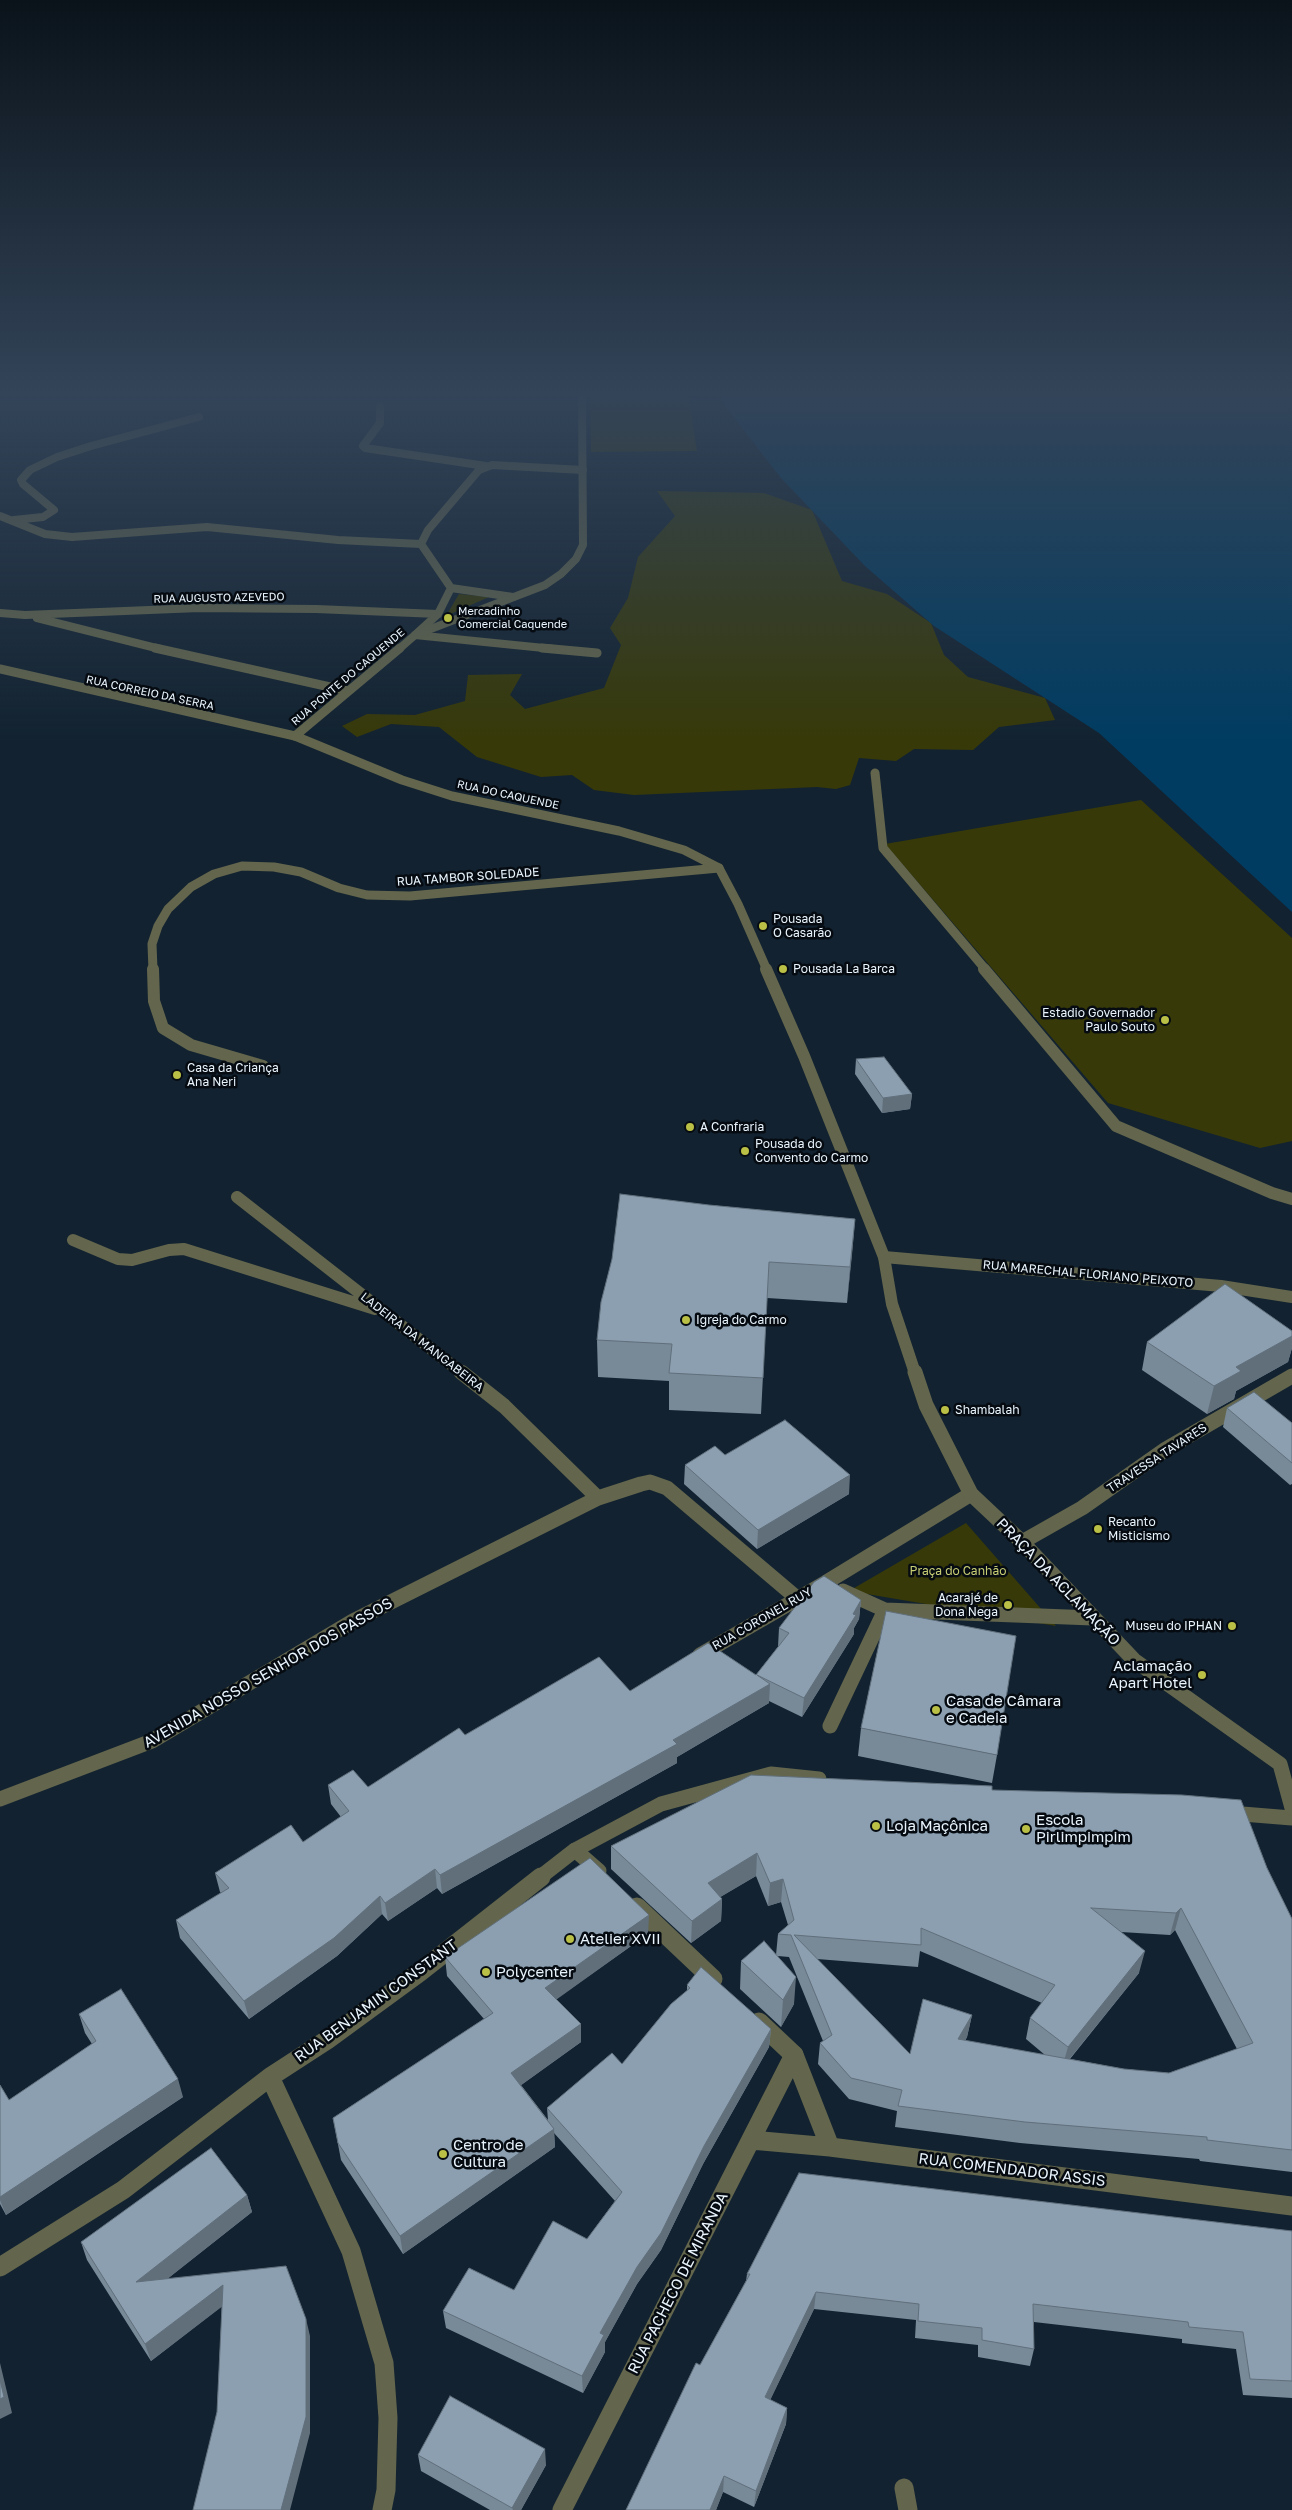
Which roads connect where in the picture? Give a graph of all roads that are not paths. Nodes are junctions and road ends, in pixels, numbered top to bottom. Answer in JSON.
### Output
{"nodes":[{"id":1,"x":53,"y":509,"type":"edge"},
{"id":2,"x":446,"y":509,"type":"edge"},
{"id":3,"x":583,"y":509,"type":"edge"},
{"id":4,"x":0,"y":516,"type":"edge"},
{"id":5,"x":12,"y":520,"type":"junction"},
{"id":6,"x":421,"y":544,"type":"junction"},
{"id":7,"x":450,"y":588,"type":"junction"},
{"id":8,"x":513,"y":597,"type":"junction"},
{"id":9,"x":0,"y":613,"type":"edge"},
{"id":10,"x":438,"y":614,"type":"junction"},
{"id":11,"x":25,"y":615,"type":"junction"},
{"id":12,"x":416,"y":636,"type":"junction"},
{"id":13,"x":597,"y":652,"type":"dead end"},
{"id":14,"x":0,"y":669,"type":"edge"},
{"id":15,"x":348,"y":691,"type":"junction"},
{"id":16,"x":295,"y":736,"type":"junction"},
{"id":17,"x":875,"y":773,"type":"dead end"},
{"id":18,"x":719,"y":868,"type":"junction"},
{"id":19,"x":263,"y":1066,"type":"dead end"},
{"id":20,"x":237,"y":1197,"type":"dead end"},
{"id":21,"x":1292,"y":1199,"type":"edge"},
{"id":22,"x":73,"y":1240,"type":"dead end"},
{"id":23,"x":884,"y":1257,"type":"junction"},
{"id":24,"x":1221,"y":1286,"type":"junction"},
{"id":25,"x":1292,"y":1297,"type":"edge"},
{"id":26,"x":1236,"y":1300,"type":"edge"},
{"id":27,"x":382,"y":1311,"type":"junction"},
{"id":28,"x":1292,"y":1376,"type":"edge"},
{"id":29,"x":971,"y":1494,"type":"junction"},
{"id":30,"x":598,"y":1498,"type":"junction"},
{"id":31,"x":1022,"y":1542,"type":"junction"},
{"id":32,"x":825,"y":1583,"type":"junction"},
{"id":33,"x":798,"y":1599,"type":"junction"},
{"id":34,"x":884,"y":1610,"type":"junction"},
{"id":35,"x":1093,"y":1618,"type":"junction"},
{"id":36,"x":689,"y":1661,"type":"edge"},
{"id":37,"x":830,"y":1726,"type":"dead end"},
{"id":38,"x":1286,"y":1764,"type":"edge"},
{"id":39,"x":838,"y":1780,"type":"edge"},
{"id":40,"x":0,"y":1799,"type":"edge"},
{"id":41,"x":1292,"y":1808,"type":"edge"},
{"id":42,"x":1212,"y":1811,"type":"edge"},
{"id":43,"x":1292,"y":1818,"type":"edge"},
{"id":44,"x":575,"y":1850,"type":"junction"},
{"id":45,"x":610,"y":1881,"type":"edge"},
{"id":46,"x":624,"y":1894,"type":"edge"},
{"id":47,"x":723,"y":1988,"type":"edge"},
{"id":48,"x":744,"y":2008,"type":"edge"},
{"id":49,"x":794,"y":2055,"type":"junction"},
{"id":50,"x":270,"y":2078,"type":"junction"},
{"id":51,"x":751,"y":2140,"type":"junction"},
{"id":52,"x":830,"y":2147,"type":"junction"},
{"id":53,"x":1292,"y":2206,"type":"edge"},
{"id":54,"x":0,"y":2267,"type":"edge"},
{"id":55,"x":904,"y":2488,"type":"dead end"},
{"id":56,"x":382,"y":2510,"type":"edge"},
{"id":57,"x":562,"y":2510,"type":"edge"},
{"id":58,"x":908,"y":2510,"type":"edge"}],
"edges":[{"from":1,"to":5,"type":"street"},
{"from":2,"to":6,"type":"street"},
{"from":3,"to":8,"type":"street"},
{"from":4,"to":5,"type":"street"},
{"from":5,"to":6,"type":"street"},
{"from":6,"to":7,"type":"street"},
{"from":7,"to":8,"type":"street"},
{"from":7,"to":10,"type":"street"},
{"from":8,"to":12,"type":"street"},
{"from":9,"to":11,"type":"street","name":"RUA AUGUSTO AZEVEDO"},
{"from":10,"to":11,"type":"street","name":"RUA AUGUSTO AZEVEDO"},
{"from":10,"to":12,"type":"street"},
{"from":11,"to":15,"type":"street"},
{"from":12,"to":13,"type":"street"},
{"from":12,"to":15,"type":"street","name":"RUA PONTE DO CAQUENDE"},
{"from":14,"to":16,"type":"street","name":"RUA CORREIO DA SERRA"},
{"from":15,"to":16,"type":"street","name":"RUA PONTE DO CAQUENDE"},
{"from":16,"to":18,"type":"street","name":"RUA DO CAQUENDE"},
{"from":17,"to":21,"type":"street"},
{"from":18,"to":19,"type":"street","name":"RUA TAMBOR SOLEDADE"},
{"from":18,"to":23,"type":"street","name":"PRAÇA DA ACLAMAÇÃO"},
{"from":20,"to":27,"type":"street","name":"LADEIRA DA MANGABEIRA"},
{"from":22,"to":27,"type":"street"},
{"from":23,"to":24,"type":"street","name":"RUA MARECHAL FLORIANO PEIXOTO"},
{"from":23,"to":29,"type":"street","name":"PRAÇA DA ACLAMAÇÃO"},
{"from":24,"to":25,"type":"street","name":"RUA MARECHAL FLORIANO PEIXOTO"},
{"from":24,"to":26,"type":"street"},
{"from":27,"to":30,"type":"street","name":"LADEIRA DA MANGABEIRA"},
{"from":28,"to":31,"type":"street","name":"TRAVESSA TAVARES"},
{"from":29,"to":31,"type":"street","name":"PRAÇA DA ACLAMAÇÃO"},
{"from":29,"to":32,"type":"street","name":"RUA CORONEL RUY"},
{"from":30,"to":33,"type":"street","name":"AVENIDA NOSSO SENHOR DOS PASSOS"},
{"from":30,"to":40,"type":"street","name":"AVENIDA NOSSO SENHOR DOS PASSOS"},
{"from":31,"to":35,"type":"street","name":"PRAÇA DA ACLAMAÇÃO"},
{"from":32,"to":33,"type":"street","name":"RUA CORONEL RUY"},
{"from":32,"to":34,"type":"street"},
{"from":33,"to":36,"type":"street","name":"RUA CORONEL RUY"},
{"from":34,"to":35,"type":"street"},
{"from":34,"to":37,"type":"street"},
{"from":35,"to":38,"type":"street","name":"PRAÇA DA ACLAMAÇÃO"},
{"from":38,"to":41,"type":"street","name":"PRAÇA DA ACLAMAÇÃO"},
{"from":39,"to":44,"type":"street","name":"RUA BENJAMIN CONSTANT"},
{"from":42,"to":43,"type":"street"},
{"from":44,"to":45,"type":"street"},
{"from":44,"to":50,"type":"street","name":"RUA BENJAMIN CONSTANT"},
{"from":46,"to":47,"type":"street"},
{"from":48,"to":49,"type":"street"},
{"from":49,"to":51,"type":"street","name":"RUA PACHECO DE MIRANDA"},
{"from":49,"to":52,"type":"street"},
{"from":50,"to":54,"type":"street","name":"RUA BENJAMIN CONSTANT"},
{"from":50,"to":56,"type":"street"},
{"from":51,"to":52,"type":"street","name":"RUA COMENDADOR ASSIS"},
{"from":51,"to":57,"type":"street","name":"RUA PACHECO DE MIRANDA"},
{"from":52,"to":53,"type":"street","name":"RUA COMENDADOR ASSIS"},
{"from":55,"to":58,"type":"street"}]}
